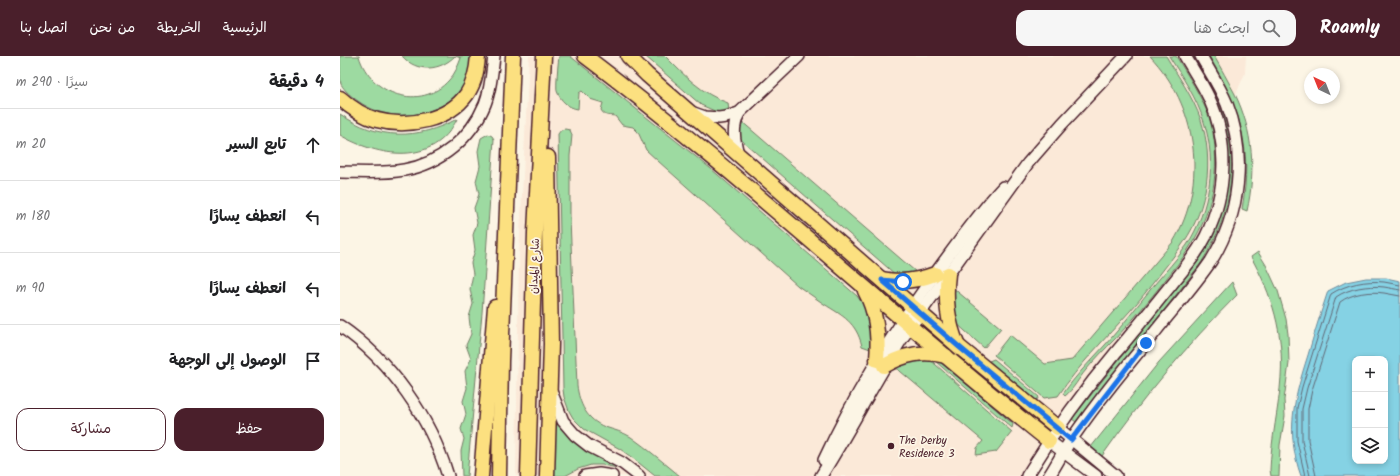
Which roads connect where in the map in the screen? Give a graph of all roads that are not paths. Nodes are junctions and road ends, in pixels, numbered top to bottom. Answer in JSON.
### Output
{"nodes":[{"id":1,"x":478,"y":56,"type":"edge"},
{"id":2,"x":494,"y":56,"type":"edge"},
{"id":3,"x":513,"y":56,"type":"edge"},
{"id":4,"x":585,"y":56,"type":"edge"},
{"id":5,"x":628,"y":56,"type":"edge"},
{"id":6,"x":798,"y":56,"type":"edge"},
{"id":7,"x":1126,"y":56,"type":"edge"},
{"id":8,"x":1185,"y":56,"type":"edge"},
{"id":9,"x":1201,"y":56,"type":"edge"},
{"id":10,"x":544,"y":58,"type":"edge"},
{"id":11,"x":340,"y":98,"type":"edge"},
{"id":12,"x":687,"y":110,"type":"junction"},
{"id":13,"x":739,"y":113,"type":"junction"},
{"id":14,"x":738,"y":154,"type":"junction"},
{"id":15,"x":340,"y":172,"type":"edge"},
{"id":16,"x":506,"y":242,"type":"junction"},
{"id":17,"x":941,"y":274,"type":"junction"},
{"id":18,"x":882,"y":280,"type":"junction"},
{"id":19,"x":863,"y":287,"type":"junction"},
{"id":20,"x":916,"y":309,"type":"junction"},
{"id":21,"x":906,"y":323,"type":"junction"},
{"id":22,"x":340,"y":326,"type":"edge"},
{"id":23,"x":958,"y":346,"type":"junction"},
{"id":24,"x":946,"y":356,"type":"junction"},
{"id":25,"x":881,"y":363,"type":"junction"},
{"id":26,"x":550,"y":388,"type":"junction"},
{"id":27,"x":1058,"y":428,"type":"junction"},
{"id":28,"x":1071,"y":440,"type":"junction"},
{"id":29,"x":1049,"y":441,"type":"junction"},
{"id":30,"x":1064,"y":452,"type":"junction"},
{"id":31,"x":448,"y":476,"type":"edge"},
{"id":32,"x":481,"y":476,"type":"edge"},
{"id":33,"x":499,"y":476,"type":"edge"},
{"id":34,"x":528,"y":476,"type":"edge"},
{"id":35,"x":547,"y":476,"type":"edge"},
{"id":36,"x":585,"y":476,"type":"edge"},
{"id":37,"x":612,"y":476,"type":"edge"},
{"id":38,"x":639,"y":476,"type":"edge"},
{"id":39,"x":817,"y":476,"type":"edge"},
{"id":40,"x":821,"y":476,"type":"edge"},
{"id":41,"x":1027,"y":476,"type":"edge"},
{"id":42,"x":1049,"y":476,"type":"edge"},
{"id":43,"x":1096,"y":476,"type":"edge"},
{"id":44,"x":1116,"y":476,"type":"edge"}],
"edges":[{"from":1,"to":11,"type":"main road"},
{"from":2,"to":15,"type":"street"},
{"from":3,"to":16,"type":"main road"},
{"from":4,"to":19,"type":"main road"},
{"from":5,"to":12,"type":"main road"},
{"from":6,"to":13,"type":"street"},
{"from":7,"to":17,"type":"street"},
{"from":8,"to":27,"type":"street"},
{"from":9,"to":28,"type":"street"},
{"from":10,"to":26,"type":"main road"},
{"from":10,"to":34,"type":"main road","name":"شارع الميدان"},
{"from":12,"to":13,"type":"street"},
{"from":12,"to":14,"type":"main road"},
{"from":13,"to":14,"type":"street"},
{"from":14,"to":18,"type":"main road"},
{"from":16,"to":32,"type":"main road"},
{"from":16,"to":33,"type":"main road"},
{"from":17,"to":18,"type":"main road"},
{"from":17,"to":20,"type":"street"},
{"from":17,"to":23,"type":"main road"},
{"from":18,"to":20,"type":"main road"},
{"from":19,"to":21,"type":"main road"},
{"from":19,"to":25,"type":"main road"},
{"from":20,"to":21,"type":"street"},
{"from":20,"to":23,"type":"main road"},
{"from":21,"to":24,"type":"main road"},
{"from":21,"to":25,"type":"street"},
{"from":22,"to":31,"type":"street"},
{"from":23,"to":27,"type":"main road"},
{"from":24,"to":25,"type":"main road"},
{"from":24,"to":29,"type":"main road"},
{"from":25,"to":39,"type":"street"},
{"from":25,"to":40,"type":"street"},
{"from":26,"to":35,"type":"main road"},
{"from":26,"to":38,"type":"street"},
{"from":27,"to":28,"type":"street"},
{"from":27,"to":29,"type":"street"},
{"from":28,"to":30,"type":"street"},
{"from":28,"to":44,"type":"street"},
{"from":29,"to":30,"type":"street"},
{"from":29,"to":41,"type":"street"},
{"from":30,"to":42,"type":"street"},
{"from":30,"to":43,"type":"street"},
{"from":36,"to":37,"type":"street"}]}
